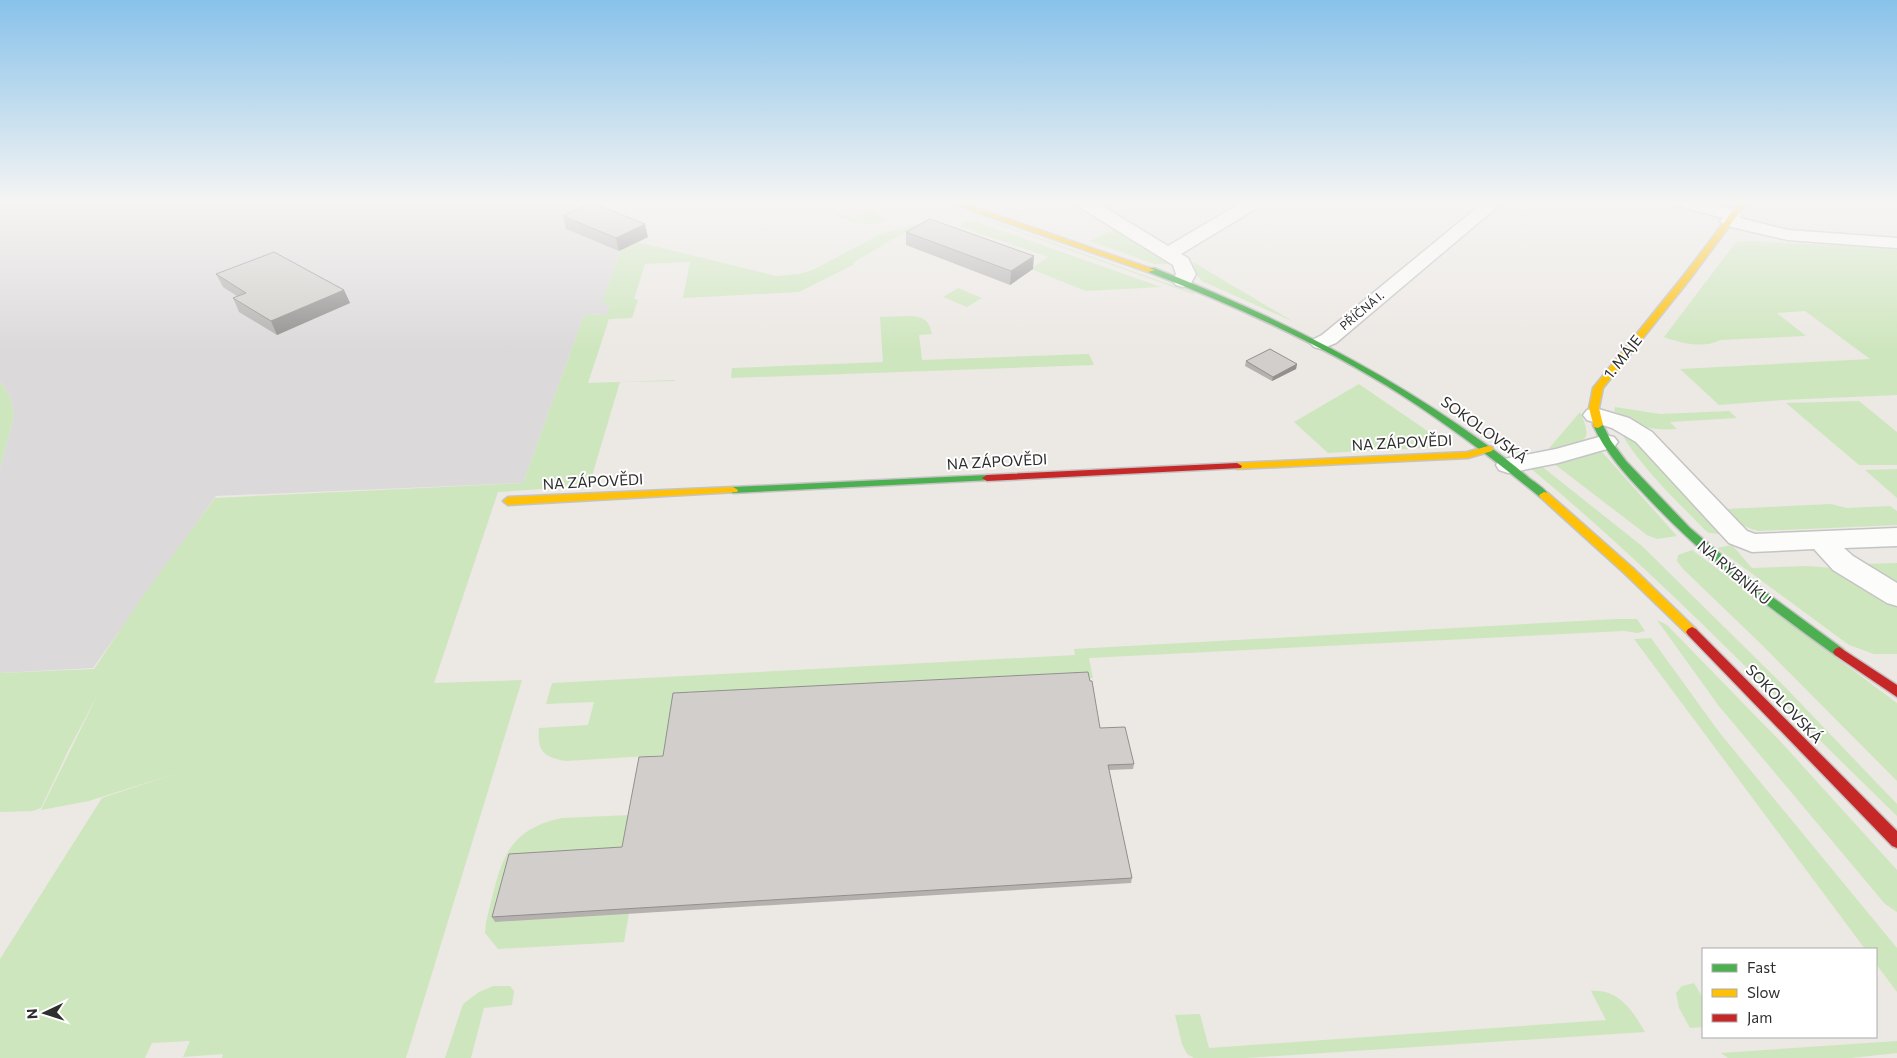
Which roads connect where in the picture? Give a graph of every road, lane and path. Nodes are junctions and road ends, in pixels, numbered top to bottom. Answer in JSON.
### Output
{"nodes":[{"id":1,"x":1093,"y":250,"type":"edge"},
{"id":2,"x":1436,"y":250,"type":"edge"},
{"id":3,"x":1706,"y":250,"type":"edge"},
{"id":4,"x":1173,"y":251,"type":"edge"},
{"id":5,"x":1182,"y":281,"type":"junction"},
{"id":6,"x":1321,"y":343,"type":"junction"},
{"id":7,"x":1595,"y":415,"type":"junction"},
{"id":8,"x":1606,"y":442,"type":"junction"},
{"id":9,"x":1488,"y":449,"type":"junction"},
{"id":10,"x":1508,"y":465,"type":"junction"},
{"id":11,"x":508,"y":501,"type":"dead end"},
{"id":12,"x":1897,"y":537,"type":"edge"},
{"id":13,"x":1820,"y":540,"type":"junction"},
{"id":14,"x":1897,"y":596,"type":"edge"},
{"id":15,"x":1892,"y":682,"type":"edge"},
{"id":16,"x":1897,"y":841,"type":"edge"}],
"edges":[{"from":1,"to":5,"type":"street","name":"SOKOLOVSKÁ"},
{"from":2,"to":6,"type":"street","name":"PŘÍČNÁ I."},
{"from":3,"to":7,"type":"street","name":"1. MÁJE"},
{"from":4,"to":5,"type":"street"},
{"from":5,"to":6,"type":"street","name":"SOKOLOVSKÁ"},
{"from":6,"to":9,"type":"street","name":"SOKOLOVSKÁ"},
{"from":7,"to":8,"type":"street","name":"1. MÁJE"},
{"from":7,"to":13,"type":"street","name":"NA RYBNÍKU"},
{"from":8,"to":10,"type":"street"},
{"from":8,"to":15,"type":"street","name":"NA RYBNÍKU"},
{"from":9,"to":10,"type":"street","name":"SOKOLOVSKÁ"},
{"from":9,"to":11,"type":"street","name":"NA ZÁPOVĚDI"},
{"from":10,"to":16,"type":"street","name":"SOKOLOVSKÁ"},
{"from":12,"to":13,"type":"street","name":"NA RYBNÍKU"},
{"from":13,"to":14,"type":"street"}]}
